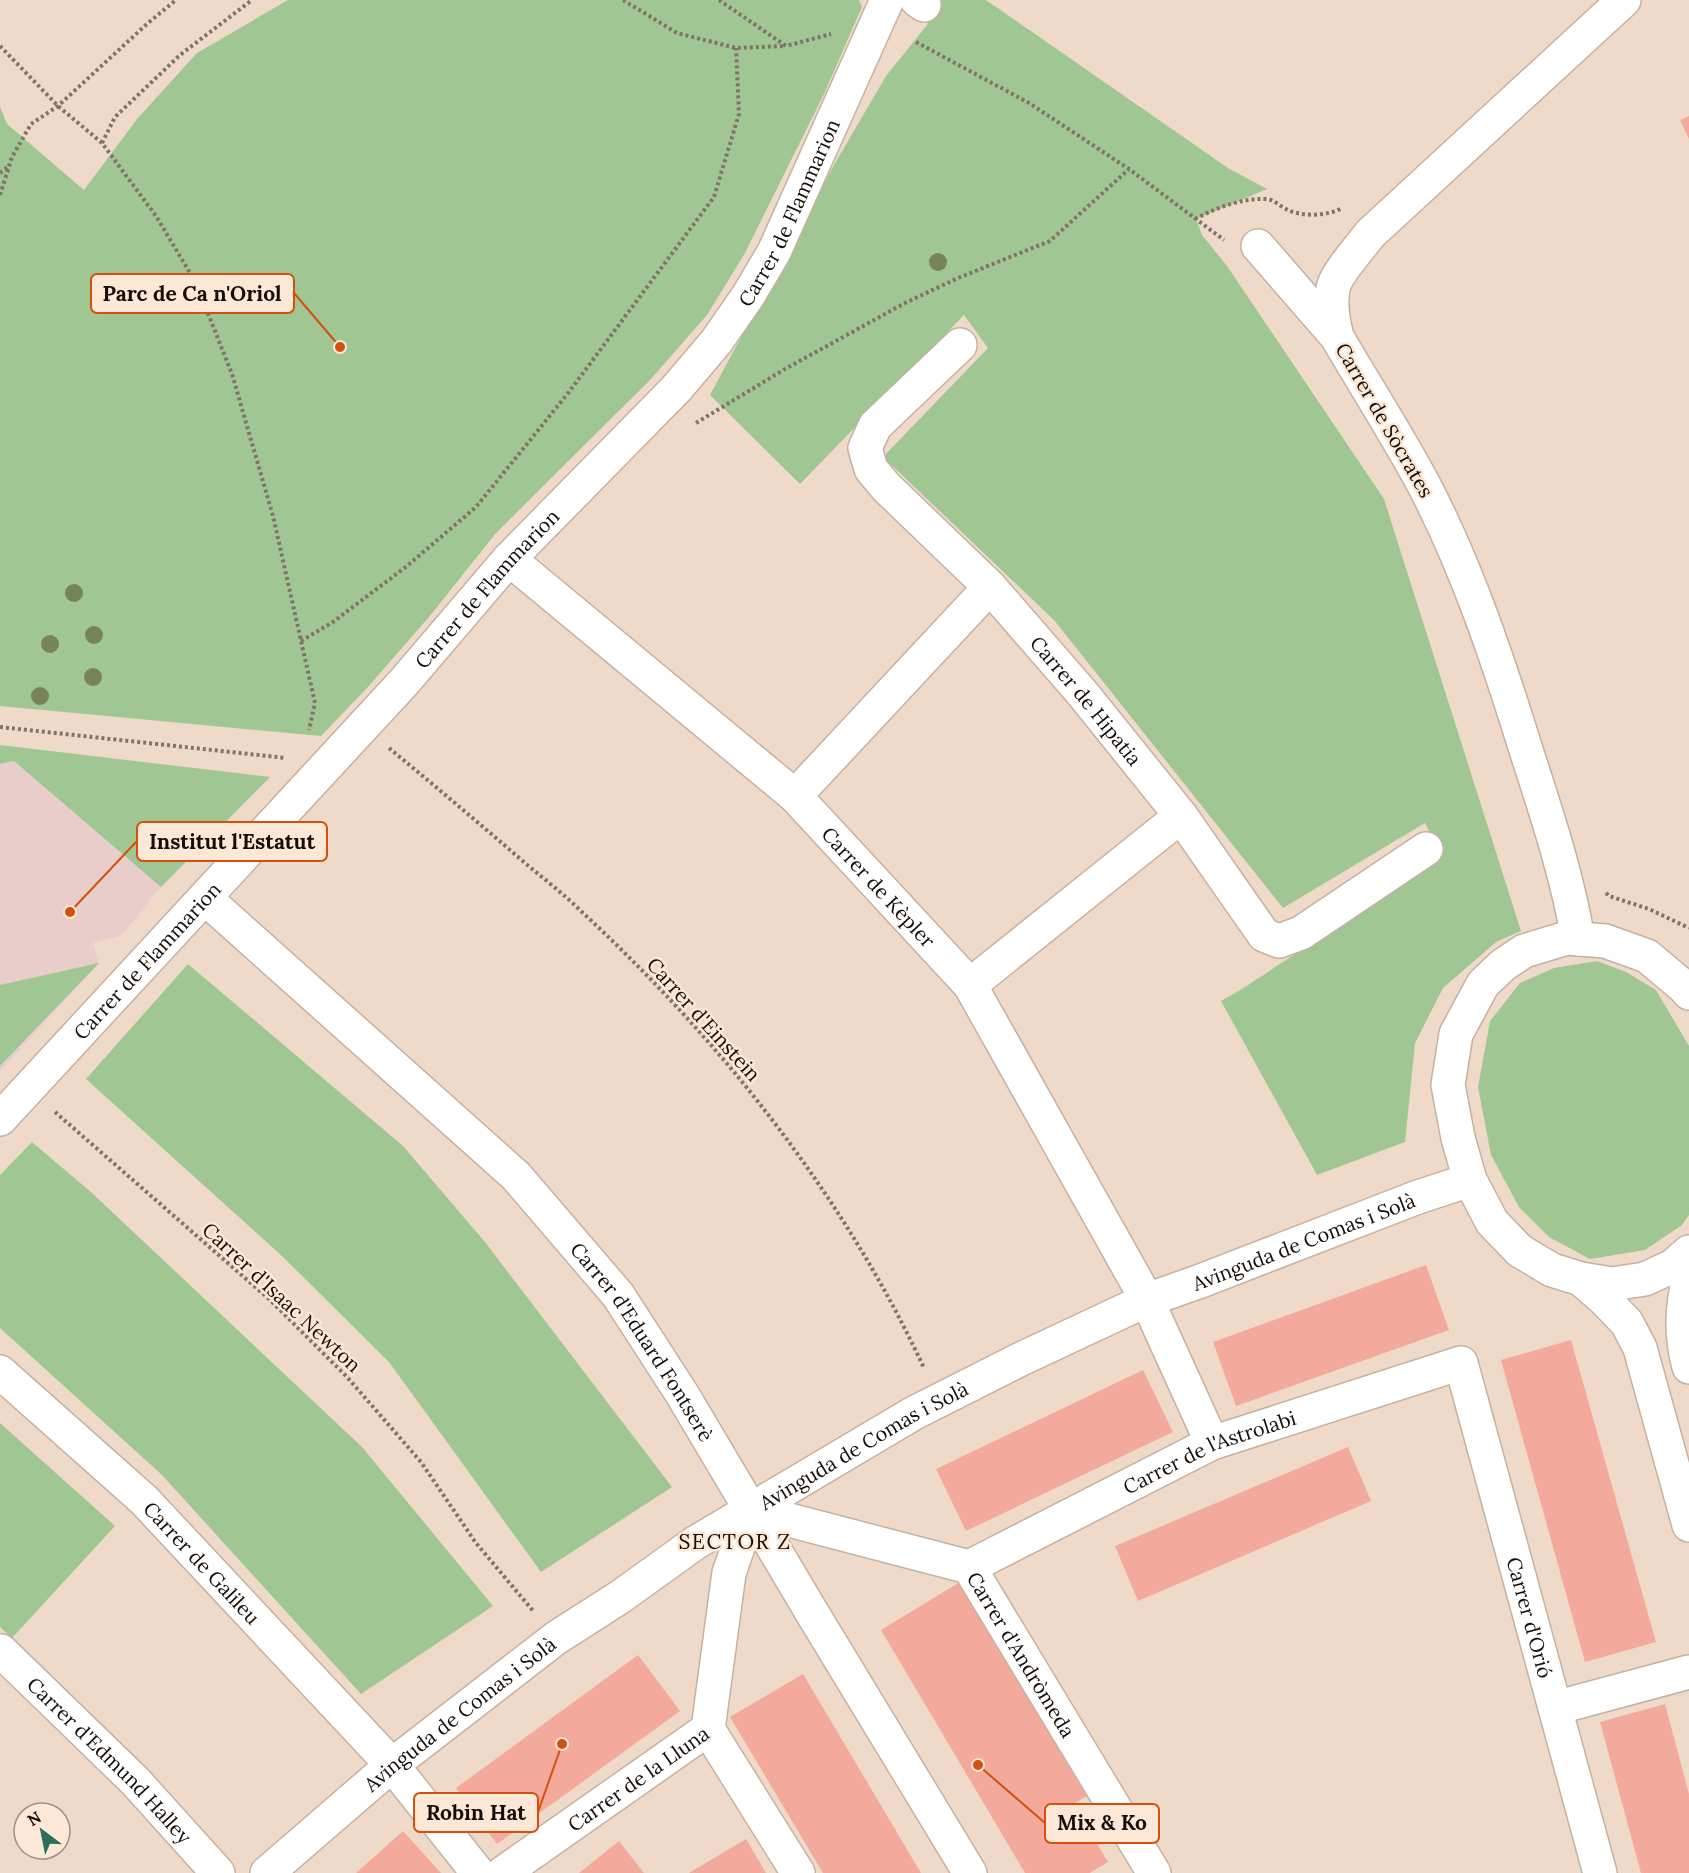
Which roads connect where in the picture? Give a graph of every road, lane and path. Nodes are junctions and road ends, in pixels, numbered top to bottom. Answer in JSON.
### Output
{"nodes":[{"id":1,"x":176,"y":0,"type":"edge"},
{"id":2,"x":252,"y":0,"type":"edge"},
{"id":3,"x":623,"y":0,"type":"edge"},
{"id":4,"x":718,"y":0,"type":"edge"},
{"id":5,"x":1624,"y":0,"type":"edge"},
{"id":6,"x":883,"y":11,"type":"edge"},
{"id":7,"x":0,"y":46,"type":"edge"},
{"id":8,"x":786,"y":46,"type":"junction"},
{"id":9,"x":735,"y":48,"type":"junction"},
{"id":10,"x":58,"y":106,"type":"junction"},
{"id":11,"x":102,"y":143,"type":"junction"},
{"id":12,"x":9,"y":166,"type":"junction"},
{"id":13,"x":1129,"y":169,"type":"junction"},
{"id":14,"x":0,"y":174,"type":"edge"},
{"id":15,"x":0,"y":195,"type":"edge"},
{"id":16,"x":1346,"y":207,"type":"dead end"},
{"id":17,"x":1258,"y":246,"type":"dead end"},
{"id":18,"x":1337,"y":337,"type":"junction"},
{"id":19,"x":960,"y":345,"type":"dead end"},
{"id":20,"x":650,"y":416,"type":"junction"},
{"id":21,"x":509,"y":560,"type":"junction"},
{"id":22,"x":990,"y":587,"type":"junction"},
{"id":23,"x":301,"y":641,"type":"junction"},
{"id":24,"x":0,"y":727,"type":"edge"},
{"id":25,"x":363,"y":727,"type":"junction"},
{"id":26,"x":316,"y":762,"type":"junction"},
{"id":27,"x":795,"y":796,"type":"junction"},
{"id":28,"x":1181,"y":816,"type":"junction"},
{"id":29,"x":1426,"y":849,"type":"dead end"},
{"id":30,"x":1603,"y":890,"type":"dead end"},
{"id":31,"x":206,"y":898,"type":"junction"},
{"id":32,"x":1689,"y":928,"type":"edge"},
{"id":33,"x":1578,"y":939,"type":"junction"},
{"id":34,"x":969,"y":985,"type":"junction"},
{"id":35,"x":1689,"y":993,"type":"edge"},
{"id":36,"x":27,"y":1088,"type":"junction"},
{"id":37,"x":0,"y":1119,"type":"edge"},
{"id":38,"x":1470,"y":1180,"type":"junction"},
{"id":39,"x":1689,"y":1252,"type":"edge"},
{"id":40,"x":1689,"y":1275,"type":"edge"},
{"id":41,"x":1581,"y":1279,"type":"junction"},
{"id":42,"x":1148,"y":1300,"type":"junction"},
{"id":43,"x":1461,"y":1363,"type":"joint"},
{"id":44,"x":1689,"y":1367,"type":"edge"},
{"id":45,"x":0,"y":1372,"type":"edge"},
{"id":46,"x":939,"y":1401,"type":"junction"},
{"id":47,"x":1212,"y":1443,"type":"junction"},
{"id":48,"x":751,"y":1510,"type":"junction"},
{"id":49,"x":1689,"y":1524,"type":"edge"},
{"id":50,"x":969,"y":1567,"type":"junction"},
{"id":51,"x":556,"y":1638,"type":"junction"},
{"id":52,"x":1,"y":1651,"type":"edge"},
{"id":53,"x":1689,"y":1672,"type":"edge"},
{"id":54,"x":1555,"y":1708,"type":"junction"},
{"id":55,"x":708,"y":1729,"type":"junction"},
{"id":56,"x":392,"y":1766,"type":"junction"},
{"id":57,"x":1144,"y":1870,"type":"edge"},
{"id":58,"x":218,"y":1873,"type":"edge"},
{"id":59,"x":267,"y":1873,"type":"edge"},
{"id":60,"x":478,"y":1873,"type":"edge"},
{"id":61,"x":503,"y":1873,"type":"edge"},
{"id":62,"x":798,"y":1873,"type":"edge"},
{"id":63,"x":970,"y":1873,"type":"edge"},
{"id":64,"x":1600,"y":1873,"type":"edge"}],
"edges":[{"from":1,"to":10,"type":"path"},
{"from":2,"to":11,"type":"path"},
{"from":3,"to":9,"type":"path"},
{"from":4,"to":8,"type":"path"},
{"from":5,"to":18,"type":"street","name":"Carrer de Sòcrates"},
{"from":6,"to":8,"type":"path"},
{"from":6,"to":13,"type":"path"},
{"from":6,"to":20,"type":"street","name":"Carrer de Flammarion"},
{"from":7,"to":10,"type":"path"},
{"from":8,"to":9,"type":"path"},
{"from":9,"to":23,"type":"path"},
{"from":10,"to":11,"type":"path"},
{"from":10,"to":12,"type":"path"},
{"from":11,"to":23,"type":"path"},
{"from":12,"to":14,"type":"path"},
{"from":12,"to":15,"type":"path"},
{"from":13,"to":16,"type":"path"},
{"from":13,"to":20,"type":"path"},
{"from":17,"to":18,"type":"street"},
{"from":18,"to":33,"type":"street","name":"Carrer de Sòcrates"},
{"from":19,"to":22,"type":"street","name":"Carrer de Hipatia"},
{"from":20,"to":21,"type":"street","name":"Carrer de Flammarion"},
{"from":21,"to":25,"type":"street","name":"Carrer de Flammarion"},
{"from":21,"to":27,"type":"street","name":"Carrer de Kèpler"},
{"from":22,"to":27,"type":"street"},
{"from":22,"to":28,"type":"street","name":"Carrer de Hipatia"},
{"from":23,"to":26,"type":"path"},
{"from":24,"to":26,"type":"path"},
{"from":25,"to":26,"type":"street","name":"Carrer de Flammarion"},
{"from":25,"to":46,"type":"path","name":"Carrer d'Einstein"},
{"from":26,"to":31,"type":"street","name":"Carrer de Flammarion"},
{"from":27,"to":34,"type":"street","name":"Carrer de Kèpler"},
{"from":28,"to":29,"type":"street","name":"Carrer de Hipatia"},
{"from":28,"to":34,"type":"street"},
{"from":30,"to":32,"type":"path"},
{"from":31,"to":36,"type":"street","name":"Carrer de Flammarion"},
{"from":31,"to":48,"type":"street","name":"Carrer d'Eduard Fontserè"},
{"from":33,"to":35,"type":"street"},
{"from":33,"to":38,"type":"street"},
{"from":34,"to":42,"type":"street","name":"Carrer de Kèpler"},
{"from":36,"to":37,"type":"street","name":"Carrer de Flammarion"},
{"from":36,"to":51,"type":"path","name":"Carrer d'Isaac Newton"},
{"from":38,"to":41,"type":"street"},
{"from":38,"to":42,"type":"street","name":"Avinguda de Comas i Solà"},
{"from":39,"to":41,"type":"street"},
{"from":40,"to":44,"type":"street"},
{"from":41,"to":49,"type":"street"},
{"from":42,"to":46,"type":"street","name":"Avinguda de Comas i Solà"},
{"from":42,"to":47,"type":"street","name":"Carrer de Kèpler"},
{"from":43,"to":47,"type":"street","name":"Carrer de l'Astrolabi"},
{"from":43,"to":54,"type":"street","name":"Carrer d'Orió"},
{"from":45,"to":56,"type":"street","name":"Carrer de Galileu"},
{"from":46,"to":48,"type":"street","name":"Avinguda de Comas i Solà"},
{"from":47,"to":50,"type":"street","name":"Carrer de l'Astrolabi"},
{"from":48,"to":50,"type":"street","name":"Carrer d'Andròmeda"},
{"from":48,"to":51,"type":"street","name":"Avinguda de Comas i Solà"},
{"from":48,"to":55,"type":"street","name":"Carrer de la Lluna"},
{"from":48,"to":63,"type":"street","name":"Carrer d'Eduard Fontserè"},
{"from":50,"to":57,"type":"street","name":"Carrer d'Andròmeda"},
{"from":51,"to":56,"type":"street","name":"Avinguda de Comas i Solà"},
{"from":52,"to":58,"type":"street","name":"Carrer d'Edmund Halley"},
{"from":53,"to":54,"type":"street"},
{"from":54,"to":64,"type":"street","name":"Carrer d'Orió"},
{"from":55,"to":61,"type":"street","name":"Carrer de la Lluna"},
{"from":55,"to":62,"type":"street"},
{"from":56,"to":59,"type":"street","name":"Avinguda de Comas i Solà"},
{"from":56,"to":60,"type":"street","name":"Carrer de Galileu"}]}
